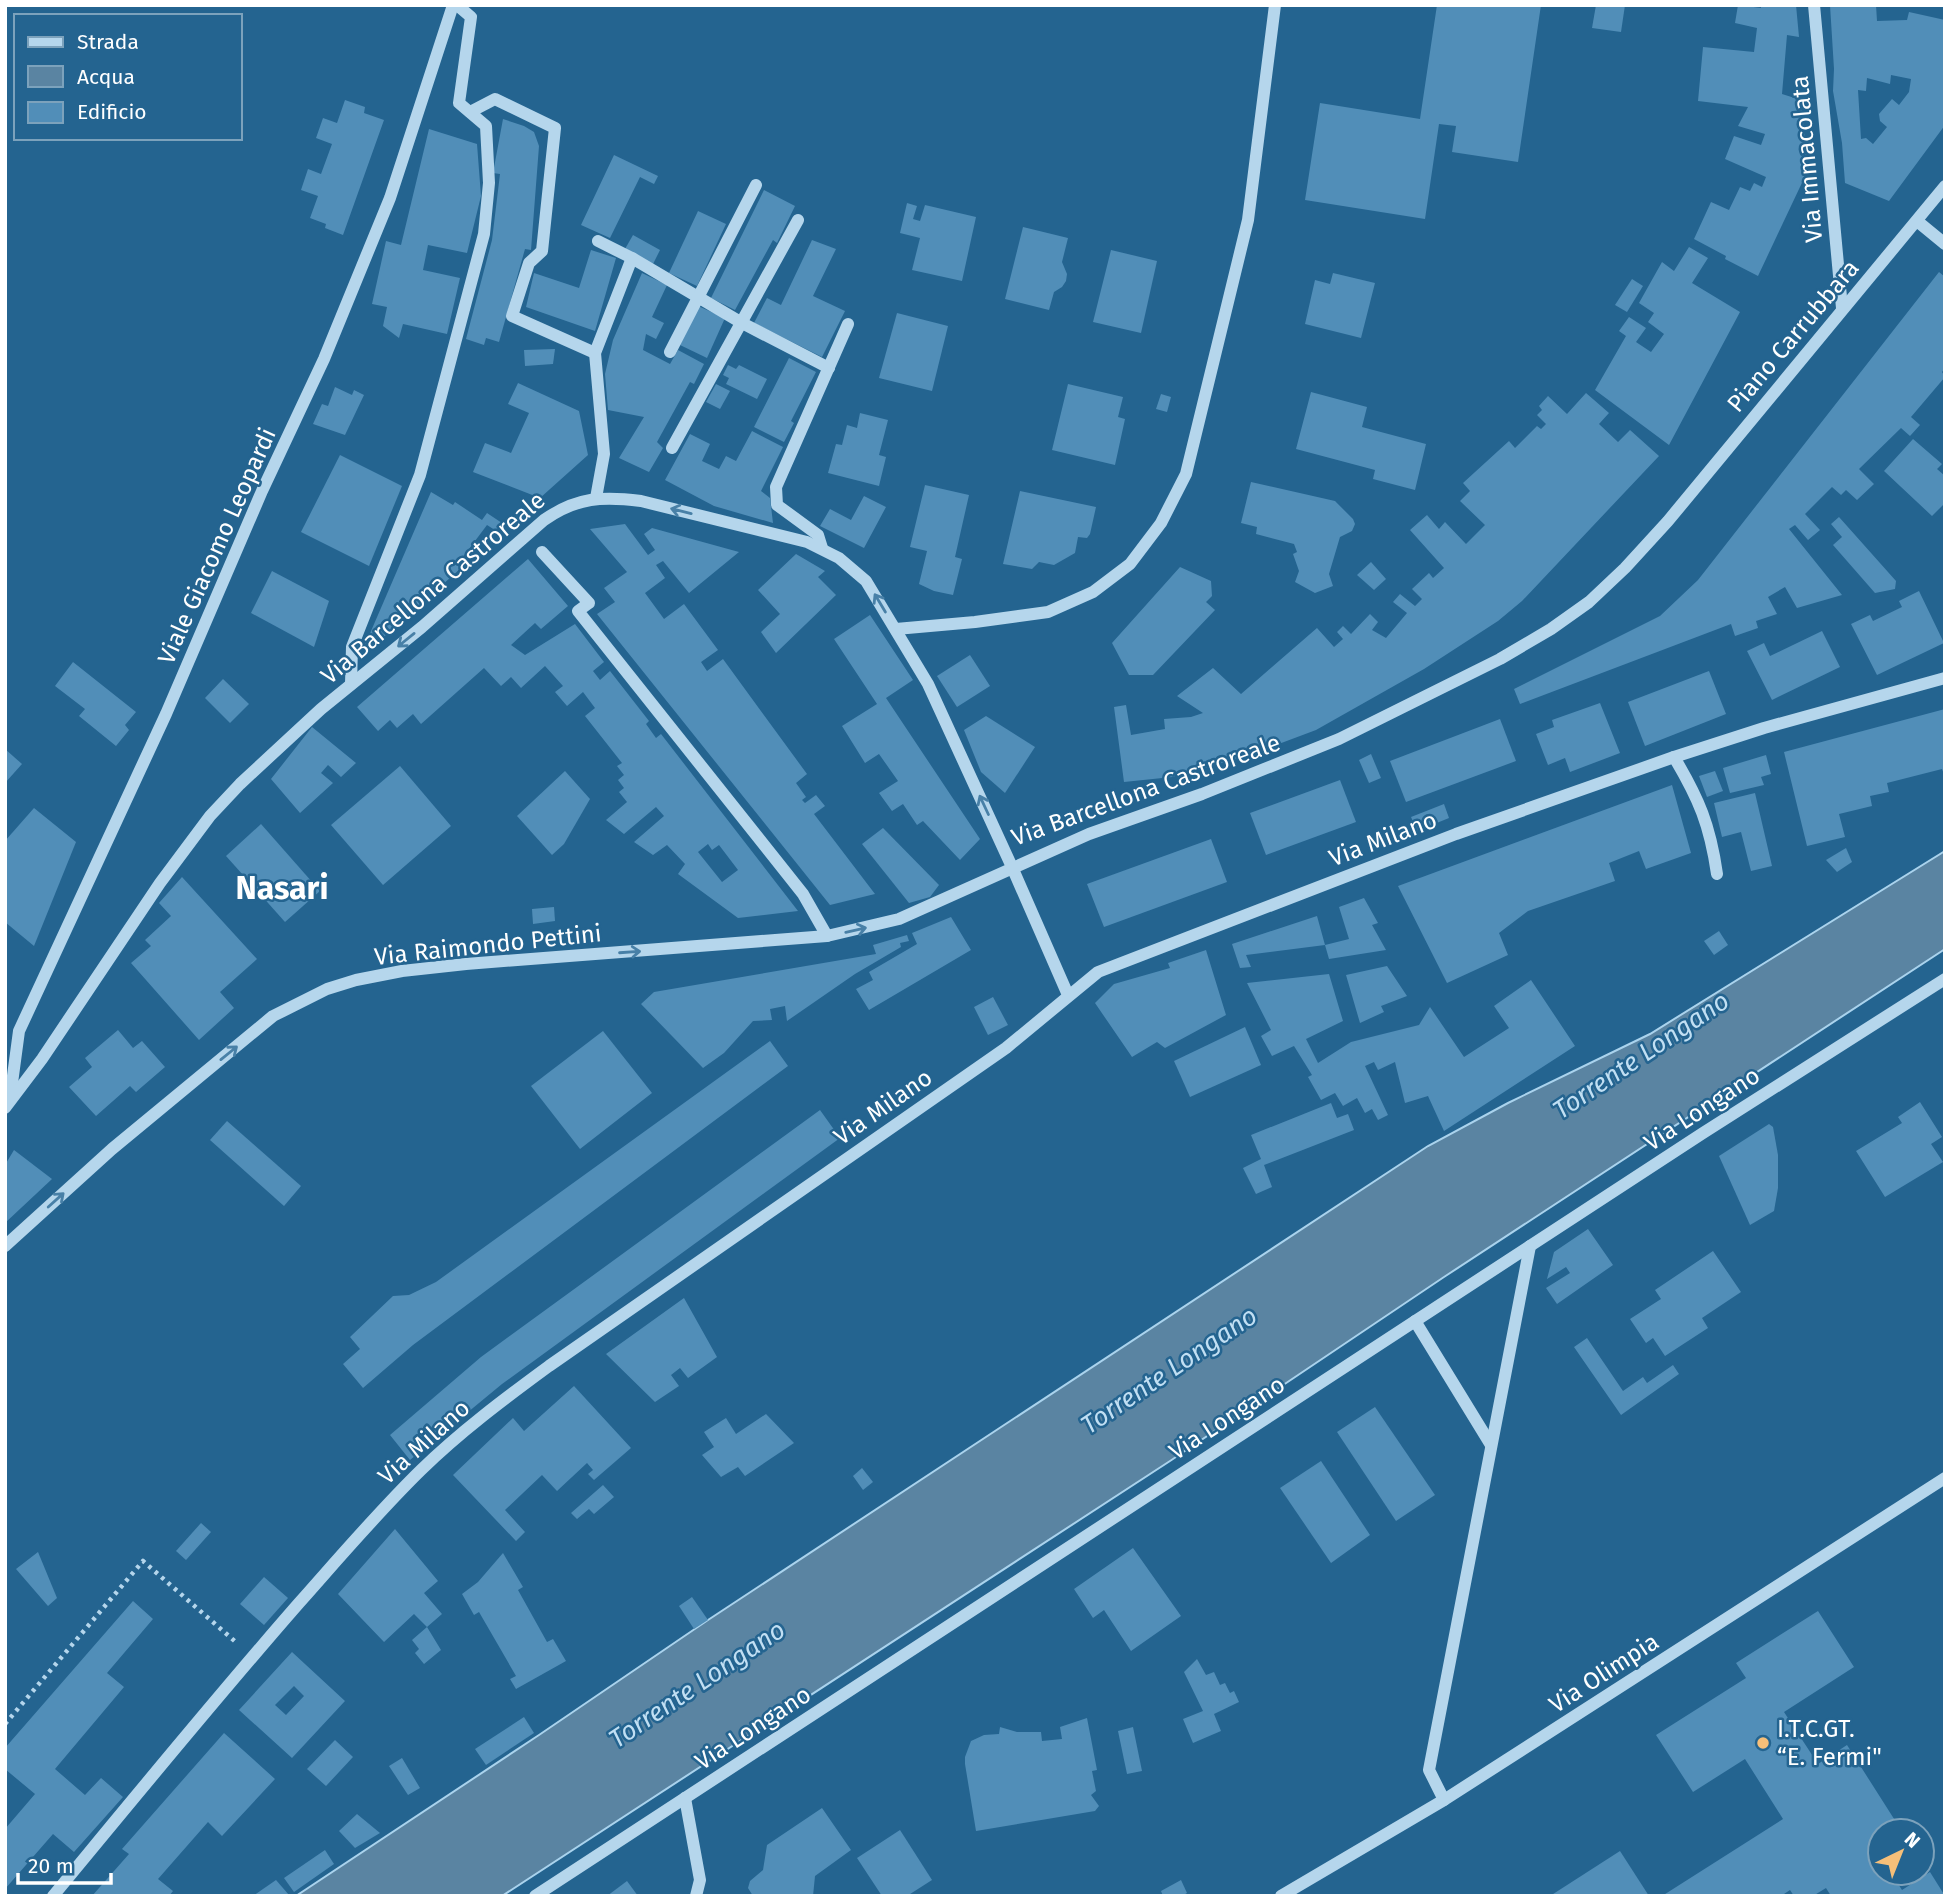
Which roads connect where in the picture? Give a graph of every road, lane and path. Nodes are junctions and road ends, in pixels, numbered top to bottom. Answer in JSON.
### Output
{"nodes":[{"id":1,"x":455,"y":5,"type":"edge"},
{"id":2,"x":1275,"y":5,"type":"edge"},
{"id":3,"x":1814,"y":5,"type":"edge"},
{"id":4,"x":470,"y":112,"type":"junction"},
{"id":5,"x":756,"y":185,"type":"dead end"},
{"id":6,"x":1945,"y":186,"type":"edge"},
{"id":7,"x":798,"y":220,"type":"dead end"},
{"id":8,"x":1917,"y":221,"type":"junction"},
{"id":9,"x":598,"y":241,"type":"dead end"},
{"id":10,"x":1945,"y":244,"type":"edge"},
{"id":11,"x":632,"y":258,"type":"junction"},
{"id":12,"x":699,"y":297,"type":"junction"},
{"id":13,"x":1842,"y":308,"type":"junction"},
{"id":14,"x":742,"y":323,"type":"junction"},
{"id":15,"x":848,"y":324,"type":"dead end"},
{"id":16,"x":670,"y":352,"type":"dead end"},
{"id":17,"x":595,"y":353,"type":"junction"},
{"id":18,"x":829,"y":368,"type":"junction"},
{"id":19,"x":673,"y":448,"type":"dead end"},
{"id":20,"x":1702,"y":479,"type":"joint"},
{"id":21,"x":596,"y":498,"type":"junction"},
{"id":22,"x":822,"y":548,"type":"junction"},
{"id":23,"x":542,"y":552,"type":"dead end"},
{"id":24,"x":895,"y":629,"type":"junction"},
{"id":25,"x":1945,"y":678,"type":"edge"},
{"id":26,"x":351,"y":684,"type":"junction"},
{"id":27,"x":1674,"y":757,"type":"junction"},
{"id":28,"x":1012,"y":867,"type":"junction"},
{"id":29,"x":1717,"y":874,"type":"dead end"},
{"id":30,"x":827,"y":936,"type":"junction"},
{"id":31,"x":1945,"y":979,"type":"edge"},
{"id":32,"x":1068,"y":995,"type":"junction"},
{"id":33,"x":8,"y":1104,"type":"edge"},
{"id":34,"x":5,"y":1246,"type":"edge"},
{"id":35,"x":1530,"y":1246,"type":"junction"},
{"id":36,"x":1415,"y":1321,"type":"junction"},
{"id":37,"x":1491,"y":1445,"type":"junction"},
{"id":38,"x":1945,"y":1478,"type":"edge"},
{"id":39,"x":252,"y":1656,"type":"junction"},
{"id":40,"x":5,"y":1724,"type":"edge"},
{"id":41,"x":685,"y":1798,"type":"junction"},
{"id":42,"x":1444,"y":1800,"type":"junction"},
{"id":43,"x":53,"y":1896,"type":"edge"},
{"id":44,"x":535,"y":1896,"type":"edge"},
{"id":45,"x":696,"y":1896,"type":"edge"},
{"id":46,"x":1281,"y":1896,"type":"edge"}],
"edges":[{"from":1,"to":4,"type":"street"},
{"from":1,"to":33,"type":"street","name":"Viale Giacomo Leopardi"},
{"from":2,"to":24,"type":"street"},
{"from":3,"to":13,"type":"street","name":"Via Immacolata"},
{"from":4,"to":17,"type":"street"},
{"from":4,"to":26,"type":"street"},
{"from":5,"to":12,"type":"street"},
{"from":6,"to":8,"type":"street","name":"Piano Carrubbara"},
{"from":7,"to":14,"type":"street"},
{"from":8,"to":10,"type":"street"},
{"from":8,"to":13,"type":"street","name":"Piano Carrubbara"},
{"from":9,"to":11,"type":"street"},
{"from":11,"to":12,"type":"street"},
{"from":11,"to":17,"type":"street"},
{"from":12,"to":14,"type":"street"},
{"from":12,"to":16,"type":"street"},
{"from":13,"to":20,"type":"street","name":"Piano Carrubbara"},
{"from":14,"to":18,"type":"street"},
{"from":14,"to":19,"type":"street"},
{"from":15,"to":18,"type":"street"},
{"from":17,"to":21,"type":"street"},
{"from":18,"to":22,"type":"street"},
{"from":20,"to":28,"type":"street","name":"Via Barcellona Castroreale"},
{"from":22,"to":21,"type":"street","name":"Via Barcellona Castroreale","one_way":true},
{"from":21,"to":26,"type":"street","name":"Via Barcellona Castroreale","one_way":true},
{"from":24,"to":22,"type":"street","name":"Via Barcellona Castroreale","one_way":true},
{"from":23,"to":30,"type":"street"},
{"from":28,"to":24,"type":"street","name":"Via Barcellona Castroreale","one_way":true},
{"from":25,"to":27,"type":"street","name":"Via Milano"},
{"from":26,"to":33,"type":"street","name":"Via Barcellona Castroreale"},
{"from":27,"to":29,"type":"street"},
{"from":27,"to":32,"type":"street","name":"Via Milano"},
{"from":30,"to":28,"type":"street","name":"Via Raimondo Pettini","one_way":true},
{"from":28,"to":32,"type":"street"},
{"from":34,"to":30,"type":"street","name":"Via Raimondo Pettini","one_way":true},
{"from":31,"to":35,"type":"street","name":"Via Longano"},
{"from":32,"to":39,"type":"street","name":"Via Milano"},
{"from":35,"to":36,"type":"street","name":"Via Longano"},
{"from":35,"to":37,"type":"street"},
{"from":36,"to":37,"type":"street"},
{"from":36,"to":41,"type":"street","name":"Via Longano"},
{"from":37,"to":42,"type":"street"},
{"from":38,"to":42,"type":"street","name":"Via Olimpia"},
{"from":39,"to":40,"type":"path"},
{"from":39,"to":43,"type":"street","name":"Via Milano"},
{"from":41,"to":44,"type":"street","name":"Via Longano"},
{"from":41,"to":45,"type":"street"},
{"from":42,"to":46,"type":"street","name":"Via Olimpia"}]}
